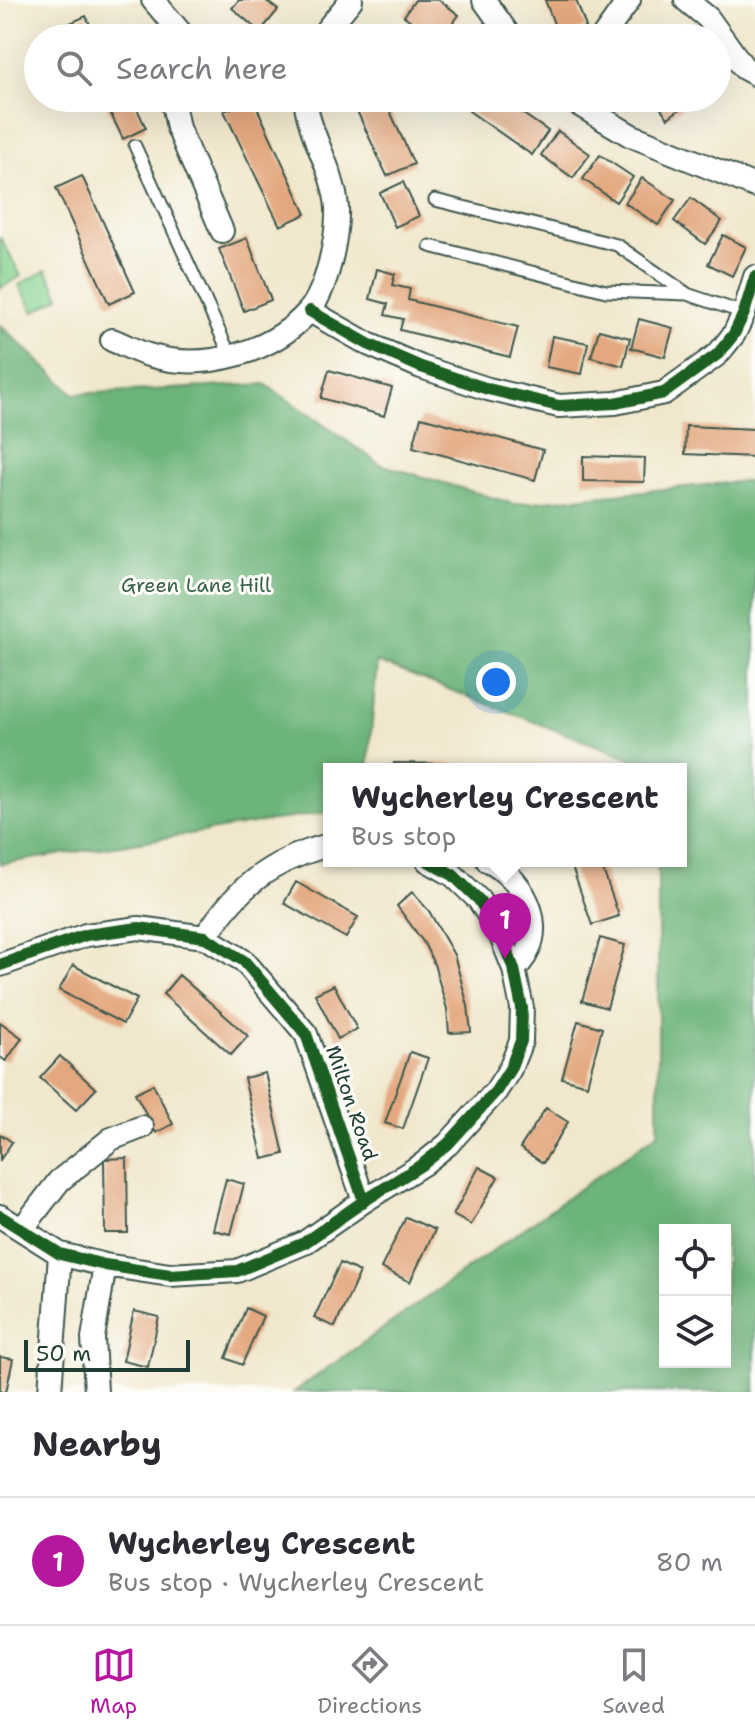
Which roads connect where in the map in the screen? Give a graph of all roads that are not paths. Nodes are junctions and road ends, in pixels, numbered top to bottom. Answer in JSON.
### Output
{"nodes":[{"id":1,"x":153,"y":0,"type":"edge"},
{"id":2,"x":351,"y":0,"type":"edge"},
{"id":3,"x":484,"y":0,"type":"edge"},
{"id":4,"x":629,"y":0,"type":"edge"},
{"id":5,"x":686,"y":0,"type":"edge"},
{"id":6,"x":173,"y":24,"type":"edge"},
{"id":7,"x":331,"y":24,"type":"edge"},
{"id":8,"x":501,"y":24,"type":"edge"},
{"id":9,"x":612,"y":24,"type":"edge"},
{"id":10,"x":712,"y":24,"type":"edge"},
{"id":11,"x":731,"y":50,"type":"edge"},
{"id":12,"x":755,"y":74,"type":"edge"},
{"id":13,"x":175,"y":112,"type":"edge"},
{"id":14,"x":306,"y":112,"type":"edge"},
{"id":15,"x":591,"y":112,"type":"edge"},
{"id":16,"x":135,"y":146,"type":"dead end"},
{"id":17,"x":755,"y":186,"type":"edge"},
{"id":18,"x":435,"y":200,"type":"dead end"},
{"id":19,"x":222,"y":231,"type":"dead end"},
{"id":20,"x":430,"y":246,"type":"dead end"},
{"id":21,"x":755,"y":277,"type":"edge"},
{"id":22,"x":687,"y":294,"type":"junction"},
{"id":23,"x":310,"y":311,"type":"junction"},
{"id":24,"x":744,"y":313,"type":"junction"},
{"id":25,"x":112,"y":340,"type":"dead end"},
{"id":26,"x":231,"y":357,"type":"junction"},
{"id":27,"x":323,"y":847,"type":"edge"},
{"id":28,"x":439,"y":867,"type":"edge"},
{"id":29,"x":499,"y":867,"type":"edge"},
{"id":30,"x":205,"y":937,"type":"junction"},
{"id":31,"x":0,"y":965,"type":"edge"},
{"id":32,"x":514,"y":969,"type":"junction"},
{"id":33,"x":142,"y":1127,"type":"dead end"},
{"id":34,"x":364,"y":1201,"type":"junction"},
{"id":35,"x":0,"y":1216,"type":"edge"},
{"id":36,"x":22,"y":1229,"type":"junction"},
{"id":37,"x":60,"y":1254,"type":"junction"},
{"id":38,"x":105,"y":1265,"type":"junction"},
{"id":39,"x":50,"y":1392,"type":"edge"},
{"id":40,"x":96,"y":1392,"type":"edge"}],
"edges":[{"from":1,"to":6,"type":"street"},
{"from":2,"to":7,"type":"street"},
{"from":3,"to":8,"type":"street"},
{"from":4,"to":9,"type":"street"},
{"from":5,"to":10,"type":"street"},
{"from":11,"to":12,"type":"street"},
{"from":13,"to":19,"type":"street"},
{"from":14,"to":23,"type":"street"},
{"from":15,"to":17,"type":"street"},
{"from":16,"to":26,"type":"lane"},
{"from":18,"to":22,"type":"lane"},
{"from":20,"to":22,"type":"lane"},
{"from":21,"to":24,"type":"street"},
{"from":22,"to":24,"type":"lane"},
{"from":23,"to":24,"type":"street"},
{"from":23,"to":26,"type":"street"},
{"from":25,"to":26,"type":"street"},
{"from":27,"to":30,"type":"street"},
{"from":28,"to":32,"type":"street"},
{"from":29,"to":32,"type":"street"},
{"from":30,"to":31,"type":"street","name":"Milton Road"},
{"from":30,"to":34,"type":"street","name":"Milton Road"},
{"from":32,"to":34,"type":"street"},
{"from":33,"to":36,"type":"street"},
{"from":34,"to":38,"type":"street"},
{"from":35,"to":36,"type":"street"},
{"from":36,"to":37,"type":"street"},
{"from":37,"to":38,"type":"street"},
{"from":37,"to":39,"type":"street"},
{"from":38,"to":40,"type":"street"}]}
